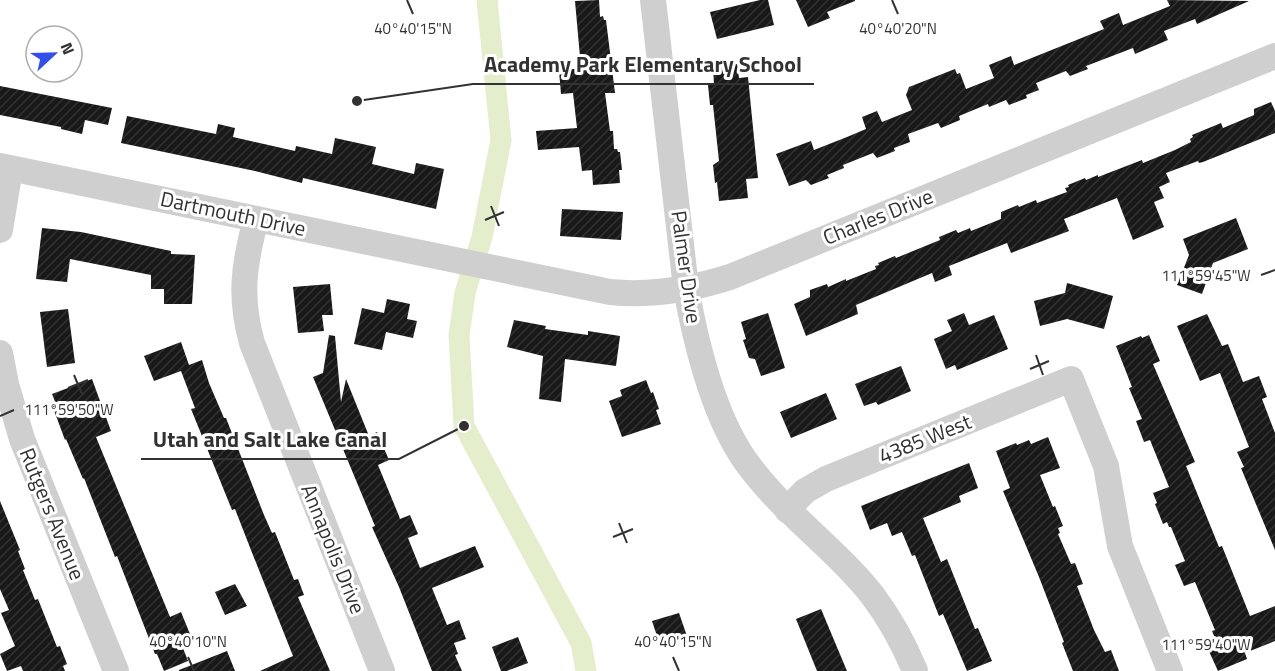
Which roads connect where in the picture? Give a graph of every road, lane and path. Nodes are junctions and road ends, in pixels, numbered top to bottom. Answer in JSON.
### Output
{"nodes":[{"id":1,"x":653,"y":0,"type":"edge"},
{"id":2,"x":1275,"y":56,"type":"edge"},
{"id":3,"x":5,"y":168,"type":"edge"},
{"id":4,"x":256,"y":219,"type":"junction"},
{"id":5,"x":0,"y":230,"type":"edge"},
{"id":6,"x":478,"y":265,"type":"joint"},
{"id":7,"x":686,"y":288,"type":"junction"},
{"id":8,"x":0,"y":353,"type":"edge"},
{"id":9,"x":787,"y":510,"type":"junction"},
{"id":10,"x":116,"y":671,"type":"edge"},
{"id":11,"x":382,"y":671,"type":"edge"},
{"id":12,"x":915,"y":671,"type":"edge"},
{"id":13,"x":1170,"y":671,"type":"edge"}],
"edges":[{"from":1,"to":7,"type":"street","name":"Palmer Drive"},
{"from":2,"to":7,"type":"street","name":"Charles Drive"},
{"from":3,"to":4,"type":"street","name":"Dartmouth Drive"},
{"from":3,"to":5,"type":"street"},
{"from":4,"to":6,"type":"street","name":"Dartmouth Drive"},
{"from":4,"to":11,"type":"street","name":"Annapolis Drive"},
{"from":6,"to":7,"type":"street","name":"Charles Drive"},
{"from":7,"to":9,"type":"street","name":"Palmer Drive"},
{"from":8,"to":10,"type":"street","name":"Rutgers Avenue"},
{"from":9,"to":12,"type":"street","name":"Palmer Drive"},
{"from":9,"to":13,"type":"street","name":"4385 West"}]}
